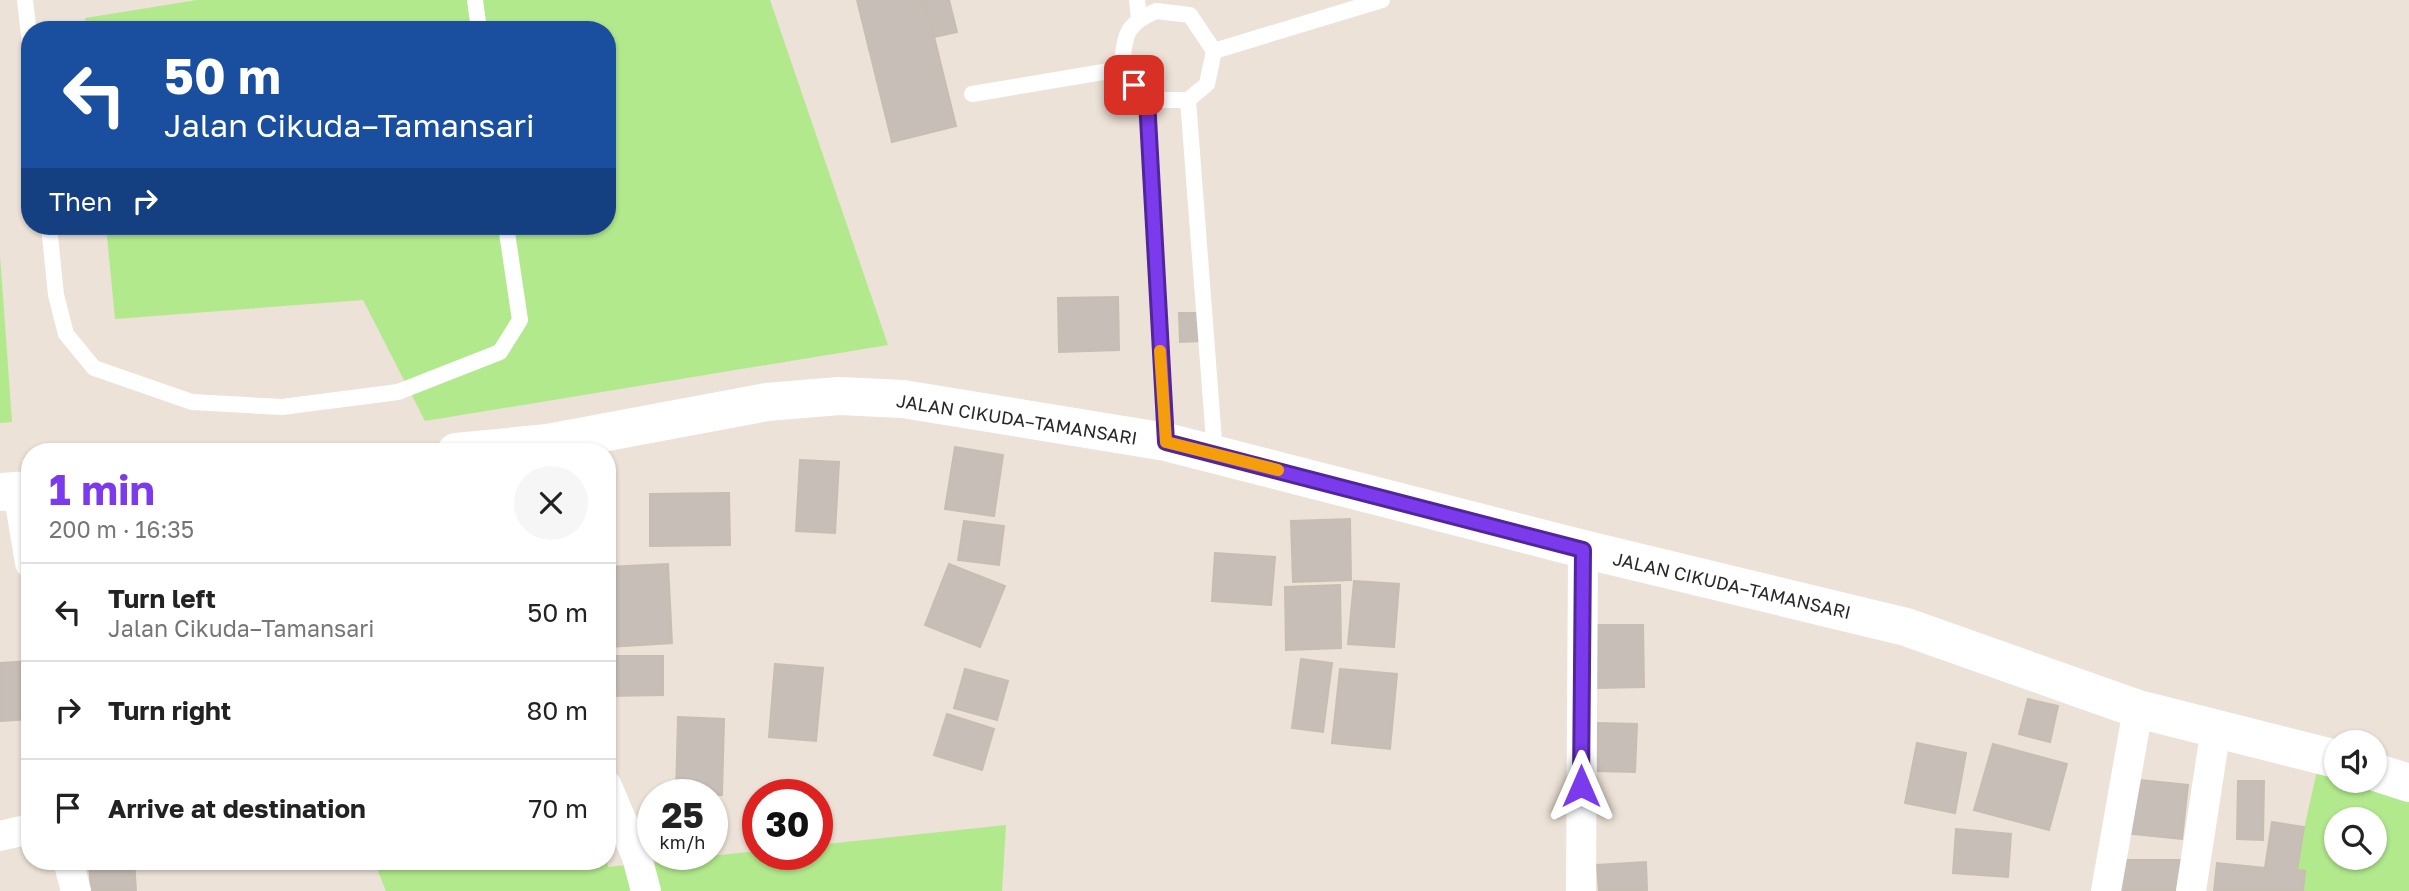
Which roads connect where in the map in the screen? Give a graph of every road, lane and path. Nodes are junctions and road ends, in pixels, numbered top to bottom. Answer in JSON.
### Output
{"nodes":[{"id":1,"x":25,"y":0,"type":"edge"},
{"id":2,"x":475,"y":0,"type":"edge"},
{"id":3,"x":1137,"y":0,"type":"edge"},
{"id":4,"x":1382,"y":0,"type":"edge"},
{"id":5,"x":1189,"y":8,"type":"edge"},
{"id":6,"x":1139,"y":18,"type":"junction"},
{"id":7,"x":27,"y":21,"type":"edge"},
{"id":8,"x":478,"y":21,"type":"edge"},
{"id":9,"x":1214,"y":51,"type":"junction"},
{"id":10,"x":1121,"y":69,"type":"junction"},
{"id":11,"x":972,"y":94,"type":"dead end"},
{"id":12,"x":1147,"y":100,"type":"junction"},
{"id":13,"x":1188,"y":100,"type":"junction"},
{"id":14,"x":50,"y":235,"type":"edge"},
{"id":15,"x":507,"y":235,"type":"edge"},
{"id":16,"x":1166,"y":442,"type":"junction"},
{"id":17,"x":567,"y":443,"type":"edge"},
{"id":18,"x":1215,"y":454,"type":"junction"},
{"id":19,"x":16,"y":491,"type":"edge"},
{"id":20,"x":21,"y":517,"type":"edge"},
{"id":21,"x":1583,"y":550,"type":"junction"},
{"id":22,"x":2138,"y":709,"type":"junction"},
{"id":23,"x":2216,"y":728,"type":"junction"},
{"id":24,"x":2324,"y":756,"type":"edge"},
{"id":25,"x":2387,"y":776,"type":"edge"},
{"id":26,"x":2409,"y":783,"type":"edge"},
{"id":27,"x":616,"y":807,"type":"edge"},
{"id":28,"x":21,"y":831,"type":"edge"},
{"id":29,"x":0,"y":836,"type":"edge"},
{"id":30,"x":70,"y":870,"type":"edge"},
{"id":31,"x":76,"y":891,"type":"edge"},
{"id":32,"x":646,"y":891,"type":"edge"},
{"id":33,"x":1581,"y":891,"type":"edge"},
{"id":34,"x":2106,"y":891,"type":"edge"},
{"id":35,"x":2191,"y":891,"type":"edge"}],
"edges":[{"from":1,"to":7,"type":"lane"},
{"from":2,"to":8,"type":"lane"},
{"from":3,"to":6,"type":"lane"},
{"from":4,"to":9,"type":"lane"},
{"from":5,"to":6,"type":"lane"},
{"from":5,"to":9,"type":"lane"},
{"from":6,"to":10,"type":"lane"},
{"from":9,"to":13,"type":"lane"},
{"from":10,"to":11,"type":"lane"},
{"from":10,"to":12,"type":"lane"},
{"from":12,"to":13,"type":"lane"},
{"from":12,"to":16,"type":"lane"},
{"from":13,"to":18,"type":"lane"},
{"from":14,"to":15,"type":"lane"},
{"from":16,"to":17,"type":"street","name":"JALAN CIKUDA–TAMANSARI"},
{"from":16,"to":18,"type":"street","name":"JALAN CIKUDA–TAMANSARI"},
{"from":18,"to":21,"type":"street","name":"JALAN CIKUDA–TAMANSARI"},
{"from":19,"to":20,"type":"street"},
{"from":21,"to":22,"type":"street","name":"JALAN CIKUDA–TAMANSARI"},
{"from":21,"to":33,"type":"street"},
{"from":22,"to":23,"type":"street","name":"JALAN CIKUDA–TAMANSARI"},
{"from":22,"to":34,"type":"street"},
{"from":23,"to":24,"type":"street","name":"JALAN CIKUDA–TAMANSARI"},
{"from":23,"to":35,"type":"street"},
{"from":25,"to":26,"type":"street"},
{"from":27,"to":32,"type":"street"},
{"from":28,"to":29,"type":"street"},
{"from":30,"to":31,"type":"street"}]}
